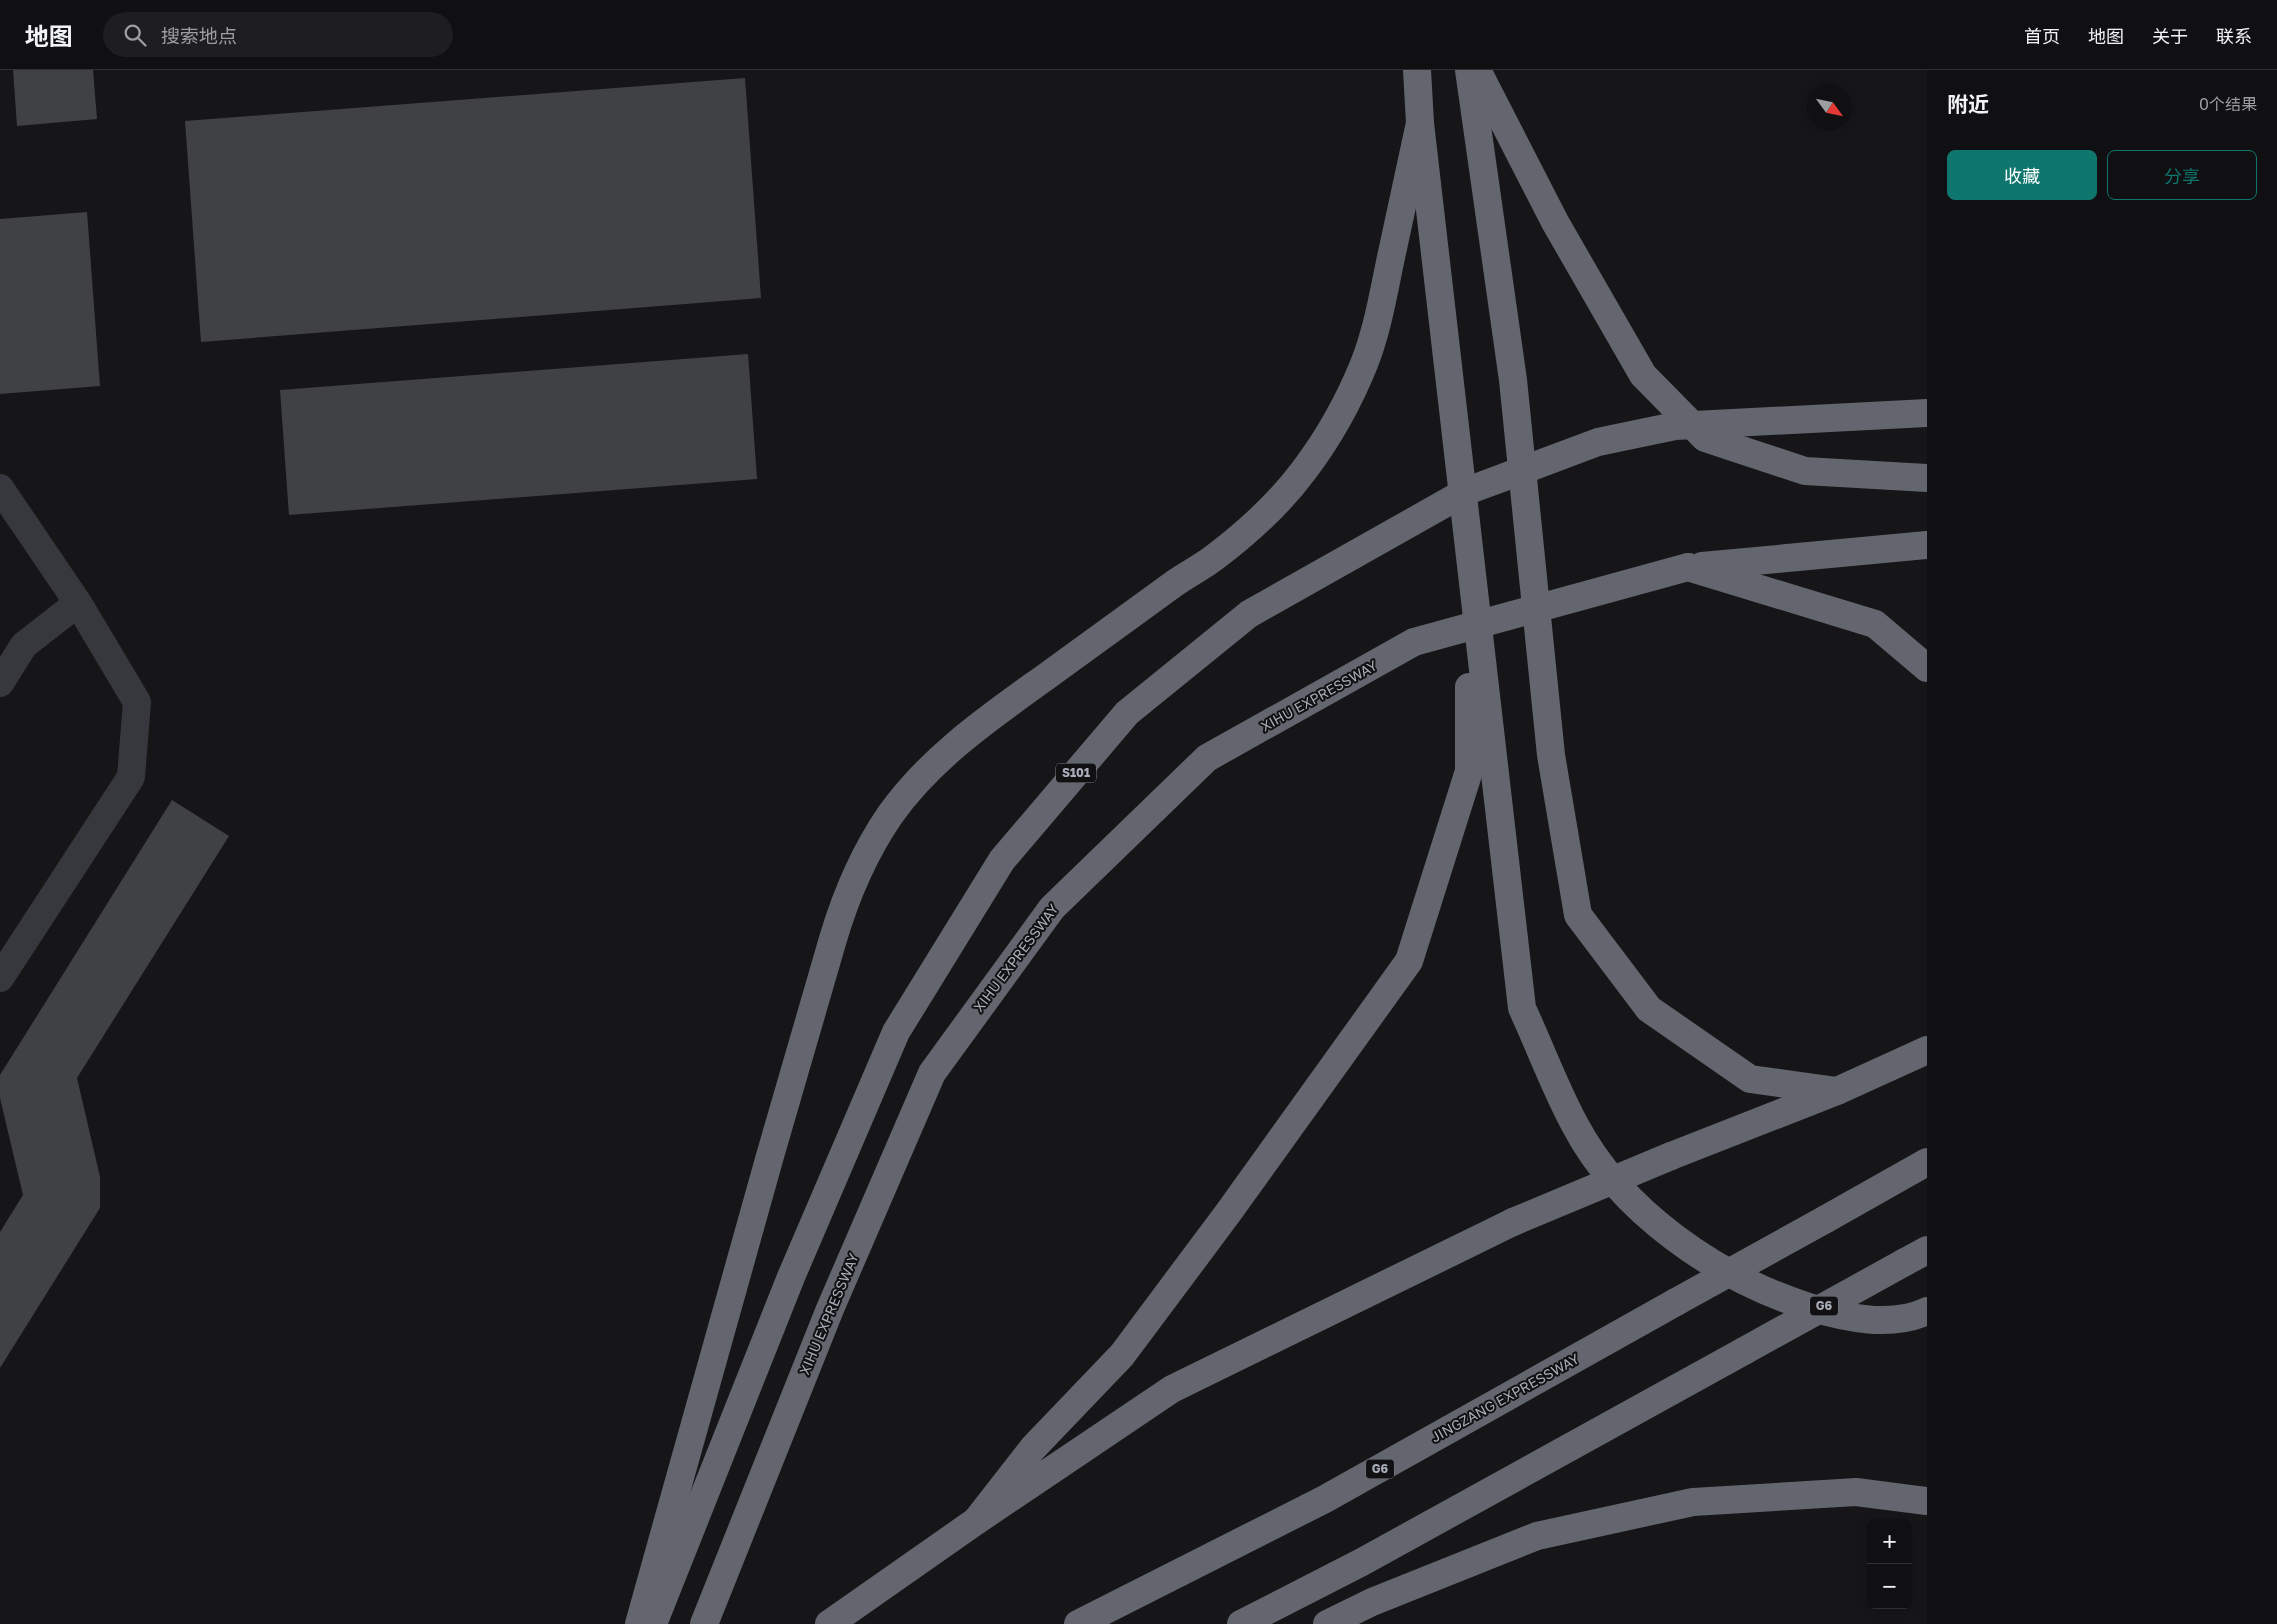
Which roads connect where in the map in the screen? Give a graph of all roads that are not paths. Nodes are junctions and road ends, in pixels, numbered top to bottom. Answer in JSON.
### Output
{"nodes":[{"id":1,"x":1417,"y":70,"type":"edge"},
{"id":2,"x":1468,"y":70,"type":"edge"},
{"id":3,"x":1477,"y":70,"type":"edge"},
{"id":4,"x":1420,"y":123,"type":"junction"},
{"id":5,"x":1927,"y":413,"type":"edge"},
{"id":6,"x":1927,"y":478,"type":"edge"},
{"id":7,"x":0,"y":488,"type":"edge"},
{"id":8,"x":1927,"y":544,"type":"edge"},
{"id":9,"x":1470,"y":556,"type":"junction"},
{"id":10,"x":1688,"y":567,"type":"junction"},
{"id":11,"x":78,"y":603,"type":"junction"},
{"id":12,"x":1927,"y":668,"type":"edge"},
{"id":13,"x":0,"y":683,"type":"edge"},
{"id":14,"x":0,"y":978,"type":"edge"},
{"id":15,"x":1927,"y":1050,"type":"edge"},
{"id":16,"x":1837,"y":1091,"type":"junction"},
{"id":17,"x":1927,"y":1162,"type":"edge"},
{"id":18,"x":1916,"y":1256,"type":"edge"},
{"id":19,"x":1927,"y":1311,"type":"edge"},
{"id":20,"x":1927,"y":1501,"type":"edge"},
{"id":21,"x":976,"y":1521,"type":"junction"},
{"id":22,"x":640,"y":1624,"type":"edge"},
{"id":23,"x":653,"y":1624,"type":"edge"},
{"id":24,"x":704,"y":1624,"type":"edge"},
{"id":25,"x":829,"y":1624,"type":"edge"},
{"id":26,"x":1078,"y":1624,"type":"edge"},
{"id":27,"x":1241,"y":1624,"type":"edge"},
{"id":28,"x":1327,"y":1624,"type":"edge"}],
"edges":[{"from":1,"to":4,"type":"highway"},
{"from":2,"to":16,"type":"highway"},
{"from":3,"to":6,"type":"highway"},
{"from":4,"to":9,"type":"highway"},
{"from":4,"to":22,"type":"highway"},
{"from":5,"to":23,"type":"highway","number":"S101","bridge":true},
{"from":7,"to":11,"type":"street"},
{"from":8,"to":10,"type":"highway","name":"XIHU EXPRESSWAY"},
{"from":9,"to":19,"type":"highway"},
{"from":9,"to":21,"type":"highway"},
{"from":10,"to":12,"type":"highway"},
{"from":10,"to":24,"type":"highway","name":"XIHU EXPRESSWAY","bridge":true},
{"from":11,"to":13,"type":"street"},
{"from":11,"to":14,"type":"street"},
{"from":15,"to":16,"type":"highway"},
{"from":16,"to":21,"type":"highway","bridge":true},
{"from":17,"to":26,"type":"highway","name":"JINGZANG EXPRESSWAY","number":"G6","bridge":true},
{"from":18,"to":27,"type":"highway","number":"G6","bridge":true},
{"from":20,"to":28,"type":"highway"},
{"from":21,"to":25,"type":"highway"}]}
